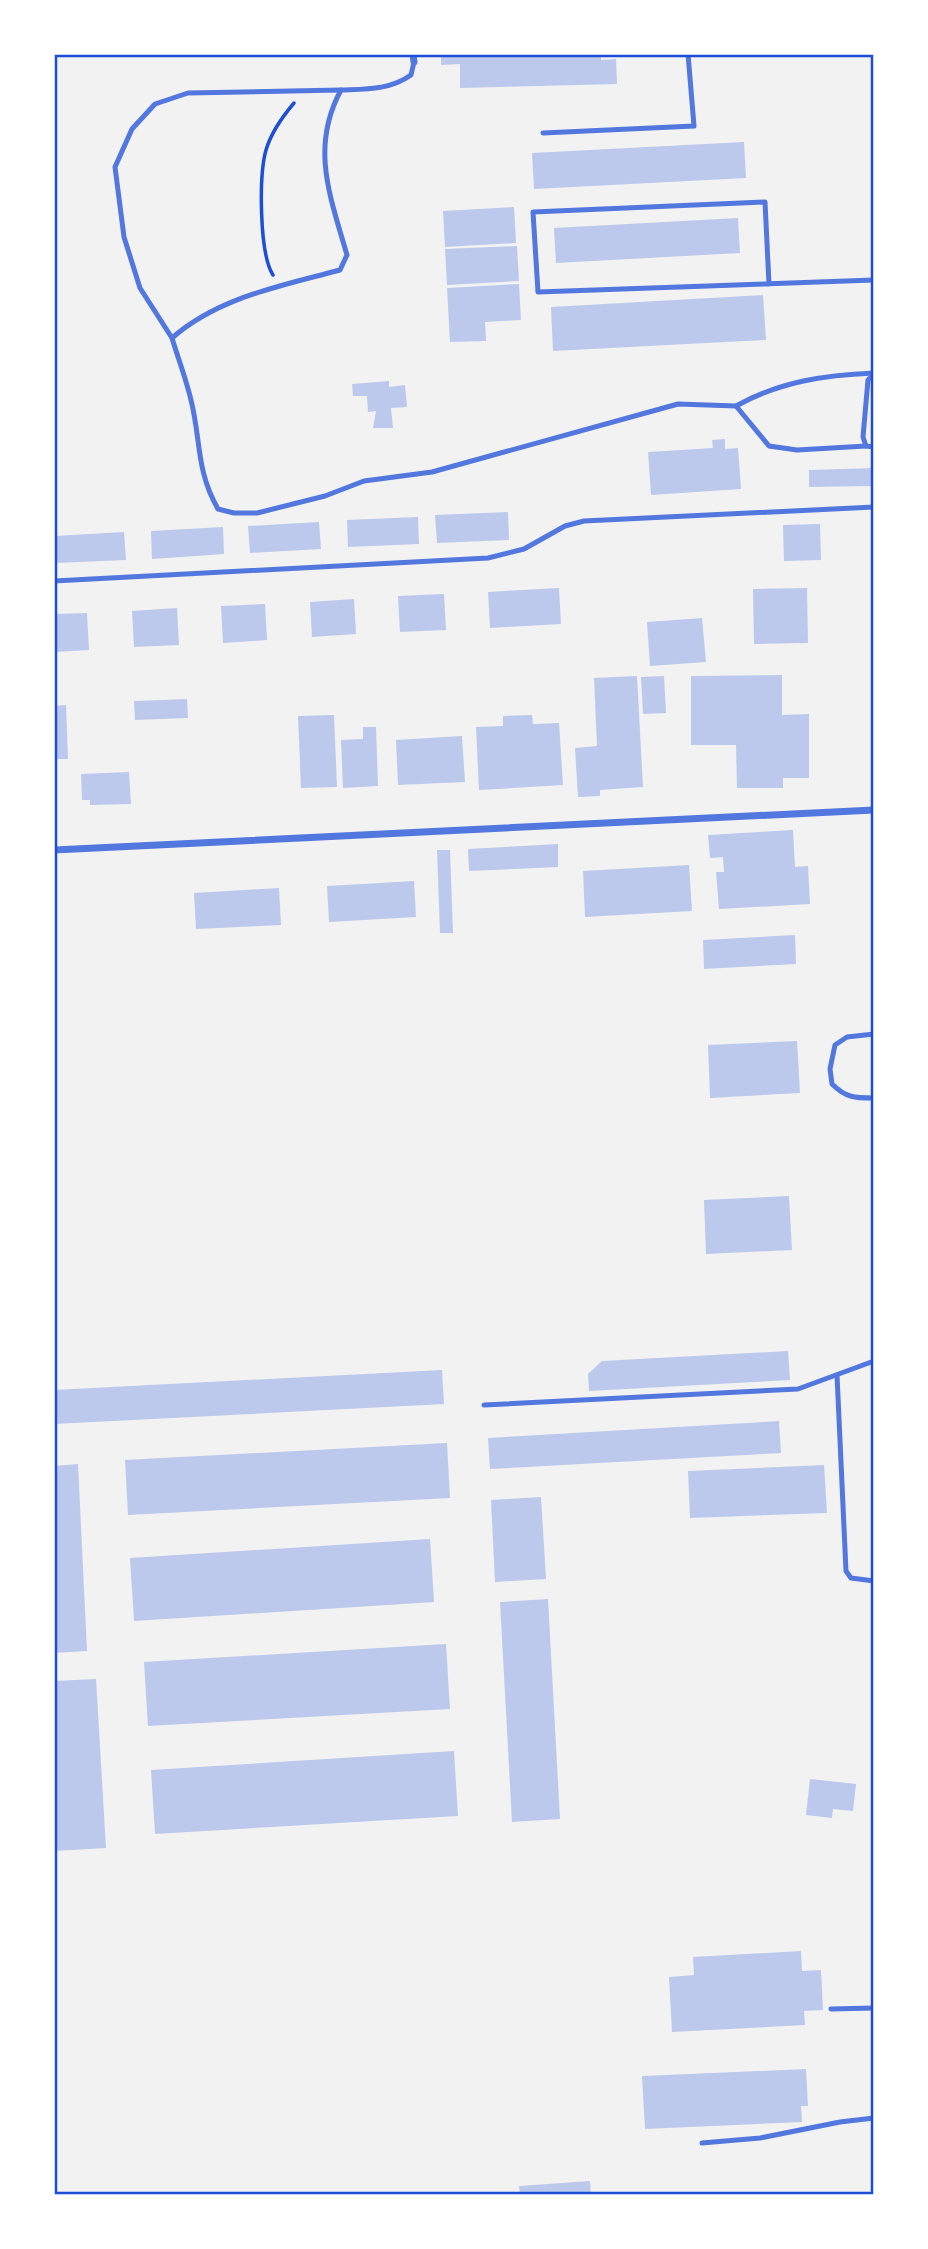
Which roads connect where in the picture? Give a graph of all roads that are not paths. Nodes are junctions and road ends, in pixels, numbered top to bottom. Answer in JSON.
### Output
{"nodes":[{"id":1,"x":688,"y":54,"type":"edge"},
{"id":2,"x":414,"y":58,"type":"edge"},
{"id":3,"x":341,"y":90,"type":"junction"},
{"id":4,"x":543,"y":133,"type":"dead end"},
{"id":5,"x":874,"y":280,"type":"edge"},
{"id":6,"x":769,"y":284,"type":"junction"},
{"id":7,"x":172,"y":338,"type":"junction"},
{"id":8,"x":874,"y":374,"type":"edge"},
{"id":9,"x":736,"y":406,"type":"junction"},
{"id":10,"x":866,"y":446,"type":"junction"},
{"id":11,"x":874,"y":447,"type":"edge"},
{"id":12,"x":874,"y":508,"type":"edge"},
{"id":13,"x":54,"y":581,"type":"edge"},
{"id":14,"x":874,"y":810,"type":"edge"},
{"id":15,"x":54,"y":850,"type":"edge"},
{"id":16,"x":874,"y":1034,"type":"edge"},
{"id":17,"x":874,"y":1098,"type":"edge"},
{"id":18,"x":874,"y":1361,"type":"edge"},
{"id":19,"x":837,"y":1375,"type":"junction"},
{"id":20,"x":484,"y":1405,"type":"dead end"},
{"id":21,"x":874,"y":1581,"type":"edge"},
{"id":22,"x":874,"y":2008,"type":"edge"},
{"id":23,"x":831,"y":2009,"type":"dead end"},
{"id":24,"x":874,"y":2118,"type":"edge"},
{"id":25,"x":702,"y":2143,"type":"dead end"}],
"edges":[{"from":1,"to":4,"type":"lane"},
{"from":2,"to":3,"type":"lane"},
{"from":3,"to":7,"type":"lane"},
{"from":3,"to":7,"type":"lane"},
{"from":5,"to":6,"type":"lane"},
{"from":6,"to":6,"type":"lane"},
{"from":7,"to":9,"type":"lane"},
{"from":8,"to":9,"type":"lane"},
{"from":8,"to":10,"type":"lane"},
{"from":9,"to":10,"type":"lane"},
{"from":10,"to":11,"type":"lane"},
{"from":12,"to":13,"type":"lane"},
{"from":14,"to":15,"type":"street"},
{"from":16,"to":17,"type":"lane"},
{"from":18,"to":19,"type":"lane"},
{"from":19,"to":20,"type":"lane"},
{"from":19,"to":21,"type":"lane"},
{"from":22,"to":23,"type":"lane"},
{"from":24,"to":25,"type":"lane"}]}
